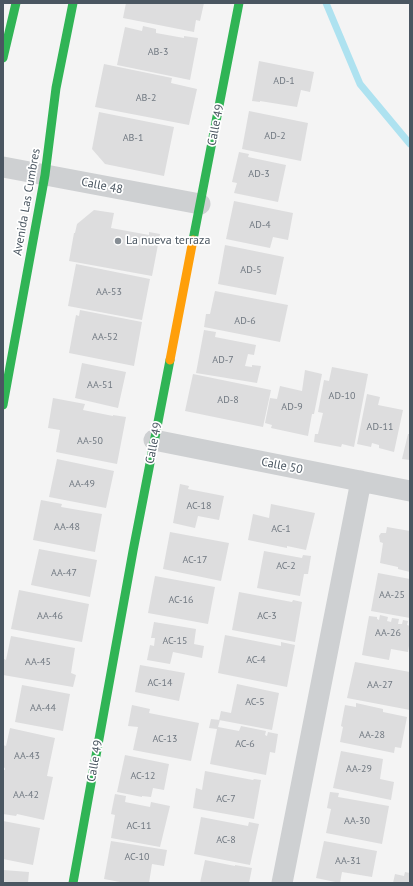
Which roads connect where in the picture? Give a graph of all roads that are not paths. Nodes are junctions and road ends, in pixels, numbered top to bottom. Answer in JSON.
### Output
{"nodes":[{"id":1,"x":16,"y":3,"type":"edge"},
{"id":2,"x":73,"y":3,"type":"edge"},
{"id":3,"x":239,"y":3,"type":"edge"},
{"id":4,"x":3,"y":58,"type":"edge"},
{"id":5,"x":3,"y":167,"type":"edge"},
{"id":6,"x":44,"y":175,"type":"junction"},
{"id":7,"x":200,"y":204,"type":"junction"},
{"id":8,"x":3,"y":405,"type":"edge"},
{"id":9,"x":154,"y":440,"type":"junction"},
{"id":10,"x":361,"y":481,"type":"junction"},
{"id":11,"x":410,"y":491,"type":"edge"},
{"id":12,"x":73,"y":883,"type":"edge"},
{"id":13,"x":282,"y":883,"type":"edge"}],
"edges":[{"from":1,"to":4,"type":"street"},
{"from":2,"to":6,"type":"street","name":"Avenida Las Cumbres"},
{"from":3,"to":7,"type":"street","name":"Calle 49"},
{"from":5,"to":6,"type":"street","name":"Calle 48"},
{"from":6,"to":7,"type":"street","name":"Calle 48"},
{"from":6,"to":8,"type":"street","name":"Avenida Las Cumbres"},
{"from":7,"to":9,"type":"street","name":"Calle 49"},
{"from":9,"to":10,"type":"street","name":"Calle 50"},
{"from":9,"to":12,"type":"street","name":"Calle 49"},
{"from":10,"to":11,"type":"street","name":"Calle 50"},
{"from":10,"to":13,"type":"street"}]}
